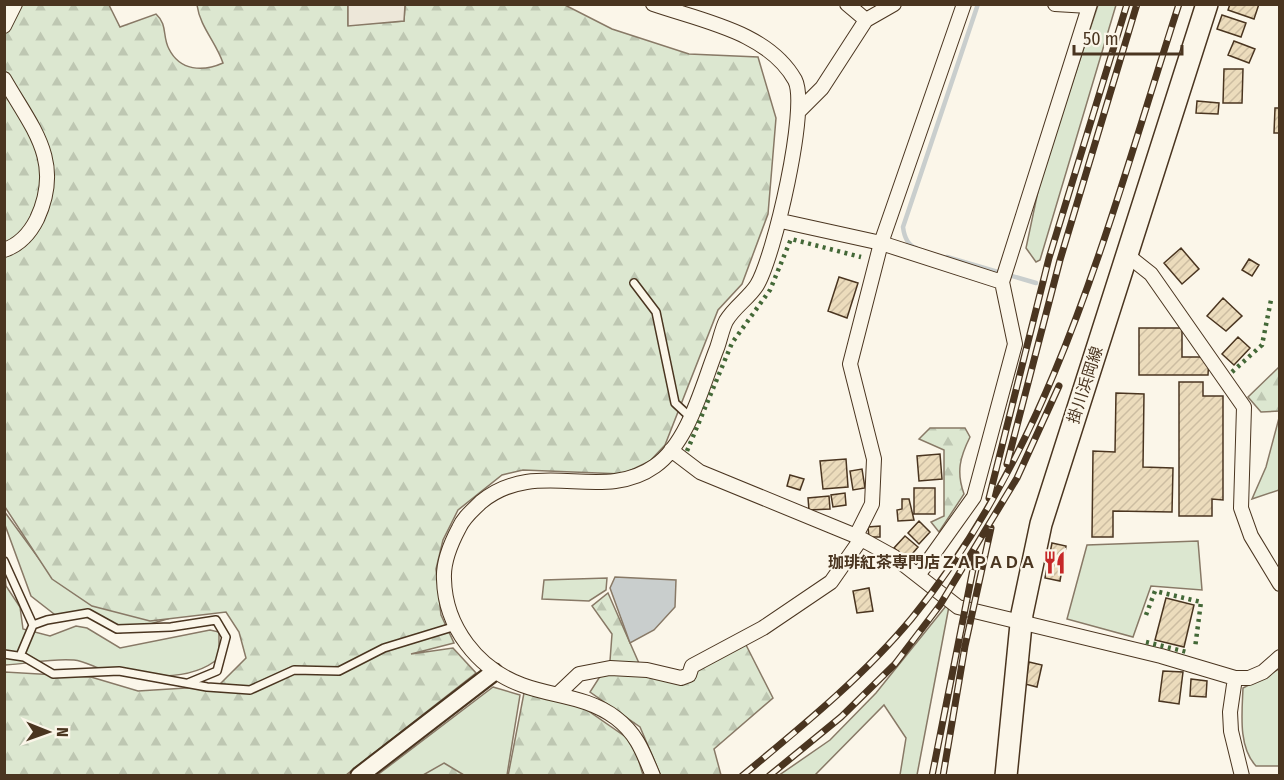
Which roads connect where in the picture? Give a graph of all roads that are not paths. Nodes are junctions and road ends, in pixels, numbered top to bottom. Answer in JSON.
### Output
{"nodes":[{"id":1,"x":15,"y":4,"type":"edge"},
{"id":2,"x":654,"y":4,"type":"edge"},
{"id":3,"x":847,"y":4,"type":"edge"},
{"id":4,"x":894,"y":4,"type":"edge"},
{"id":5,"x":964,"y":4,"type":"edge"},
{"id":6,"x":1055,"y":4,"type":"edge"},
{"id":7,"x":1207,"y":4,"type":"edge"},
{"id":8,"x":1089,"y":5,"type":"edge"},
{"id":9,"x":866,"y":20,"type":"junction"},
{"id":10,"x":4,"y":26,"type":"edge"},
{"id":11,"x":4,"y":79,"type":"edge"},
{"id":12,"x":799,"y":111,"type":"junction"},
{"id":13,"x":781,"y":221,"type":"junction"},
{"id":14,"x":881,"y":243,"type":"junction"},
{"id":15,"x":4,"y":250,"type":"edge"},
{"id":16,"x":1127,"y":255,"type":"junction"},
{"id":17,"x":1002,"y":282,"type":"junction"},
{"id":18,"x":634,"y":283,"type":"dead end"},
{"id":19,"x":690,"y":417,"type":"junction"},
{"id":20,"x":671,"y":450,"type":"junction"},
{"id":21,"x":859,"y":538,"type":"junction"},
{"id":22,"x":4,"y":561,"type":"edge"},
{"id":23,"x":919,"y":574,"type":"junction"},
{"id":24,"x":1280,"y":585,"type":"edge"},
{"id":25,"x":1021,"y":621,"type":"junction"},
{"id":26,"x":33,"y":625,"type":"junction"},
{"id":27,"x":456,"y":626,"type":"junction"},
{"id":28,"x":4,"y":654,"type":"edge"},
{"id":29,"x":20,"y":656,"type":"junction"},
{"id":30,"x":1280,"y":657,"type":"edge"},
{"id":31,"x":494,"y":672,"type":"junction"},
{"id":32,"x":1235,"y":678,"type":"junction"},
{"id":33,"x":188,"y":683,"type":"junction"},
{"id":34,"x":559,"y":693,"type":"junction"},
{"id":35,"x":359,"y":776,"type":"edge"},
{"id":36,"x":653,"y":776,"type":"edge"},
{"id":37,"x":1006,"y":776,"type":"edge"},
{"id":38,"x":1242,"y":776,"type":"edge"}],
"edges":[{"from":1,"to":10,"type":"street"},
{"from":2,"to":12,"type":"street"},
{"from":3,"to":9,"type":"street"},
{"from":4,"to":9,"type":"street"},
{"from":5,"to":14,"type":"street"},
{"from":6,"to":8,"type":"street"},
{"from":7,"to":16,"type":"main road","name":"掛川浜岡線"},
{"from":8,"to":17,"type":"street"},
{"from":9,"to":12,"type":"street"},
{"from":11,"to":15,"type":"street"},
{"from":12,"to":13,"type":"street"},
{"from":13,"to":14,"type":"street"},
{"from":13,"to":19,"type":"street"},
{"from":14,"to":17,"type":"street"},
{"from":14,"to":21,"type":"street"},
{"from":16,"to":24,"type":"street"},
{"from":16,"to":25,"type":"main road","name":"掛川浜岡線"},
{"from":17,"to":23,"type":"street"},
{"from":18,"to":19,"type":"lane"},
{"from":19,"to":20,"type":"street"},
{"from":20,"to":21,"type":"street"},
{"from":20,"to":27,"type":"street"},
{"from":21,"to":23,"type":"street"},
{"from":21,"to":34,"type":"street"},
{"from":22,"to":26,"type":"lane"},
{"from":23,"to":25,"type":"street"},
{"from":25,"to":32,"type":"street"},
{"from":25,"to":37,"type":"main road","name":"掛川浜岡線"},
{"from":26,"to":29,"type":"lane"},
{"from":26,"to":33,"type":"lane"},
{"from":27,"to":31,"type":"street"},
{"from":27,"to":33,"type":"lane"},
{"from":28,"to":29,"type":"lane"},
{"from":29,"to":33,"type":"lane"},
{"from":30,"to":32,"type":"street"},
{"from":31,"to":34,"type":"street"},
{"from":31,"to":35,"type":"street"},
{"from":32,"to":38,"type":"street"},
{"from":34,"to":36,"type":"street"}]}
